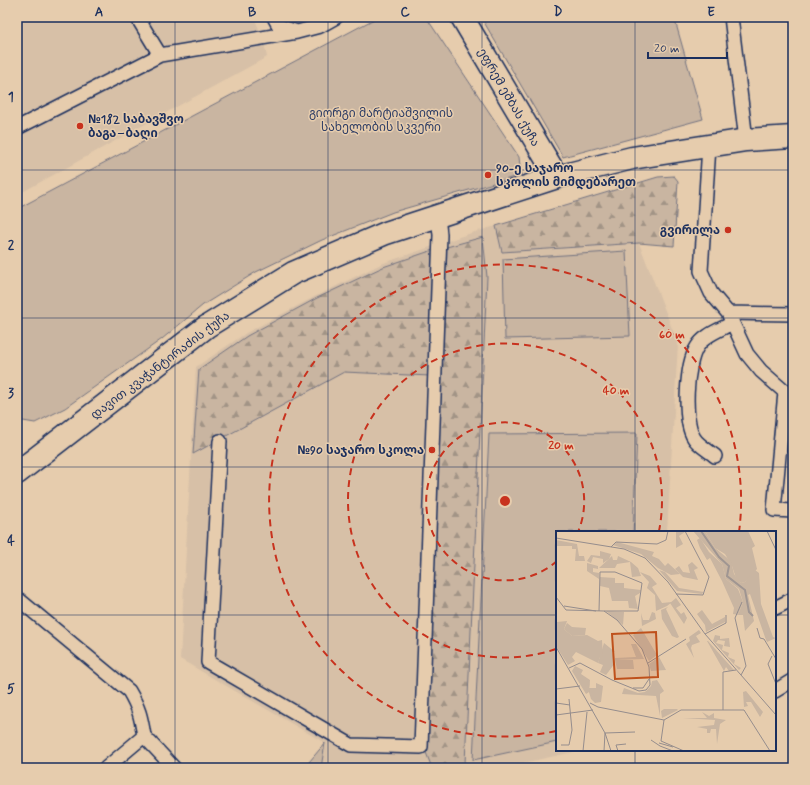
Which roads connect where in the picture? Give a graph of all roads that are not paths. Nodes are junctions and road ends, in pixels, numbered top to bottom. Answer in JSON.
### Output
{"nodes":[{"id":1,"x":137,"y":17,"type":"edge"},
{"id":2,"x":274,"y":17,"type":"edge"},
{"id":3,"x":336,"y":17,"type":"edge"},
{"id":4,"x":462,"y":17,"type":"edge"},
{"id":5,"x":731,"y":17,"type":"edge"},
{"id":6,"x":298,"y":32,"type":"junction"},
{"id":7,"x":160,"y":55,"type":"junction"},
{"id":8,"x":17,"y":128,"type":"edge"},
{"id":9,"x":793,"y":137,"type":"edge"},
{"id":10,"x":746,"y":140,"type":"junction"},
{"id":11,"x":716,"y":145,"type":"junction"},
{"id":12,"x":793,"y":152,"type":"edge"},
{"id":13,"x":557,"y":177,"type":"junction"},
{"id":14,"x":438,"y":216,"type":"junction"},
{"id":15,"x":793,"y":314,"type":"edge"},
{"id":16,"x":730,"y":318,"type":"junction"},
{"id":17,"x":789,"y":392,"type":"edge"},
{"id":18,"x":220,"y":441,"type":"dead end"},
{"id":19,"x":715,"y":456,"type":"dead end"},
{"id":20,"x":17,"y":473,"type":"edge"},
{"id":21,"x":793,"y":511,"type":"edge"},
{"id":22,"x":17,"y":598,"type":"edge"},
{"id":23,"x":793,"y":599,"type":"edge"},
{"id":24,"x":776,"y":608,"type":"edge"},
{"id":25,"x":793,"y":680,"type":"edge"},
{"id":26,"x":776,"y":690,"type":"edge"},
{"id":27,"x":144,"y":736,"type":"junction"},
{"id":28,"x":106,"y":768,"type":"edge"},
{"id":29,"x":174,"y":768,"type":"edge"}],
"edges":[{"from":1,"to":7,"type":"lane"},
{"from":2,"to":6,"type":"lane"},
{"from":3,"to":6,"type":"lane"},
{"from":4,"to":13,"type":"street","name":"ეფრემ ეშბას ქუჩა"},
{"from":5,"to":10,"type":"lane"},
{"from":6,"to":7,"type":"lane"},
{"from":7,"to":8,"type":"lane"},
{"from":9,"to":10,"type":"street","name":"დავით კვაჭანტირაძის ქუჩა"},
{"from":10,"to":11,"type":"street","name":"დავით კვაჭანტირაძის ქუჩა"},
{"from":11,"to":12,"type":"street","name":"დავით კვაჭანტირაძის ქუჩა"},
{"from":11,"to":13,"type":"street","name":"დავით კვაჭანტირაძის ქუჩა"},
{"from":11,"to":16,"type":"lane"},
{"from":13,"to":14,"type":"street","name":"დავით კვაჭანტირაძის ქუჩა"},
{"from":14,"to":18,"type":"lane"},
{"from":14,"to":20,"type":"street","name":"დავით კვაჭანტირაძის ქუჩა"},
{"from":15,"to":16,"type":"lane"},
{"from":16,"to":17,"type":"lane"},
{"from":16,"to":19,"type":"lane"},
{"from":17,"to":21,"type":"lane"},
{"from":22,"to":27,"type":"lane"},
{"from":23,"to":24,"type":"lane"},
{"from":25,"to":26,"type":"lane"},
{"from":27,"to":28,"type":"lane"},
{"from":27,"to":29,"type":"lane"}]}
